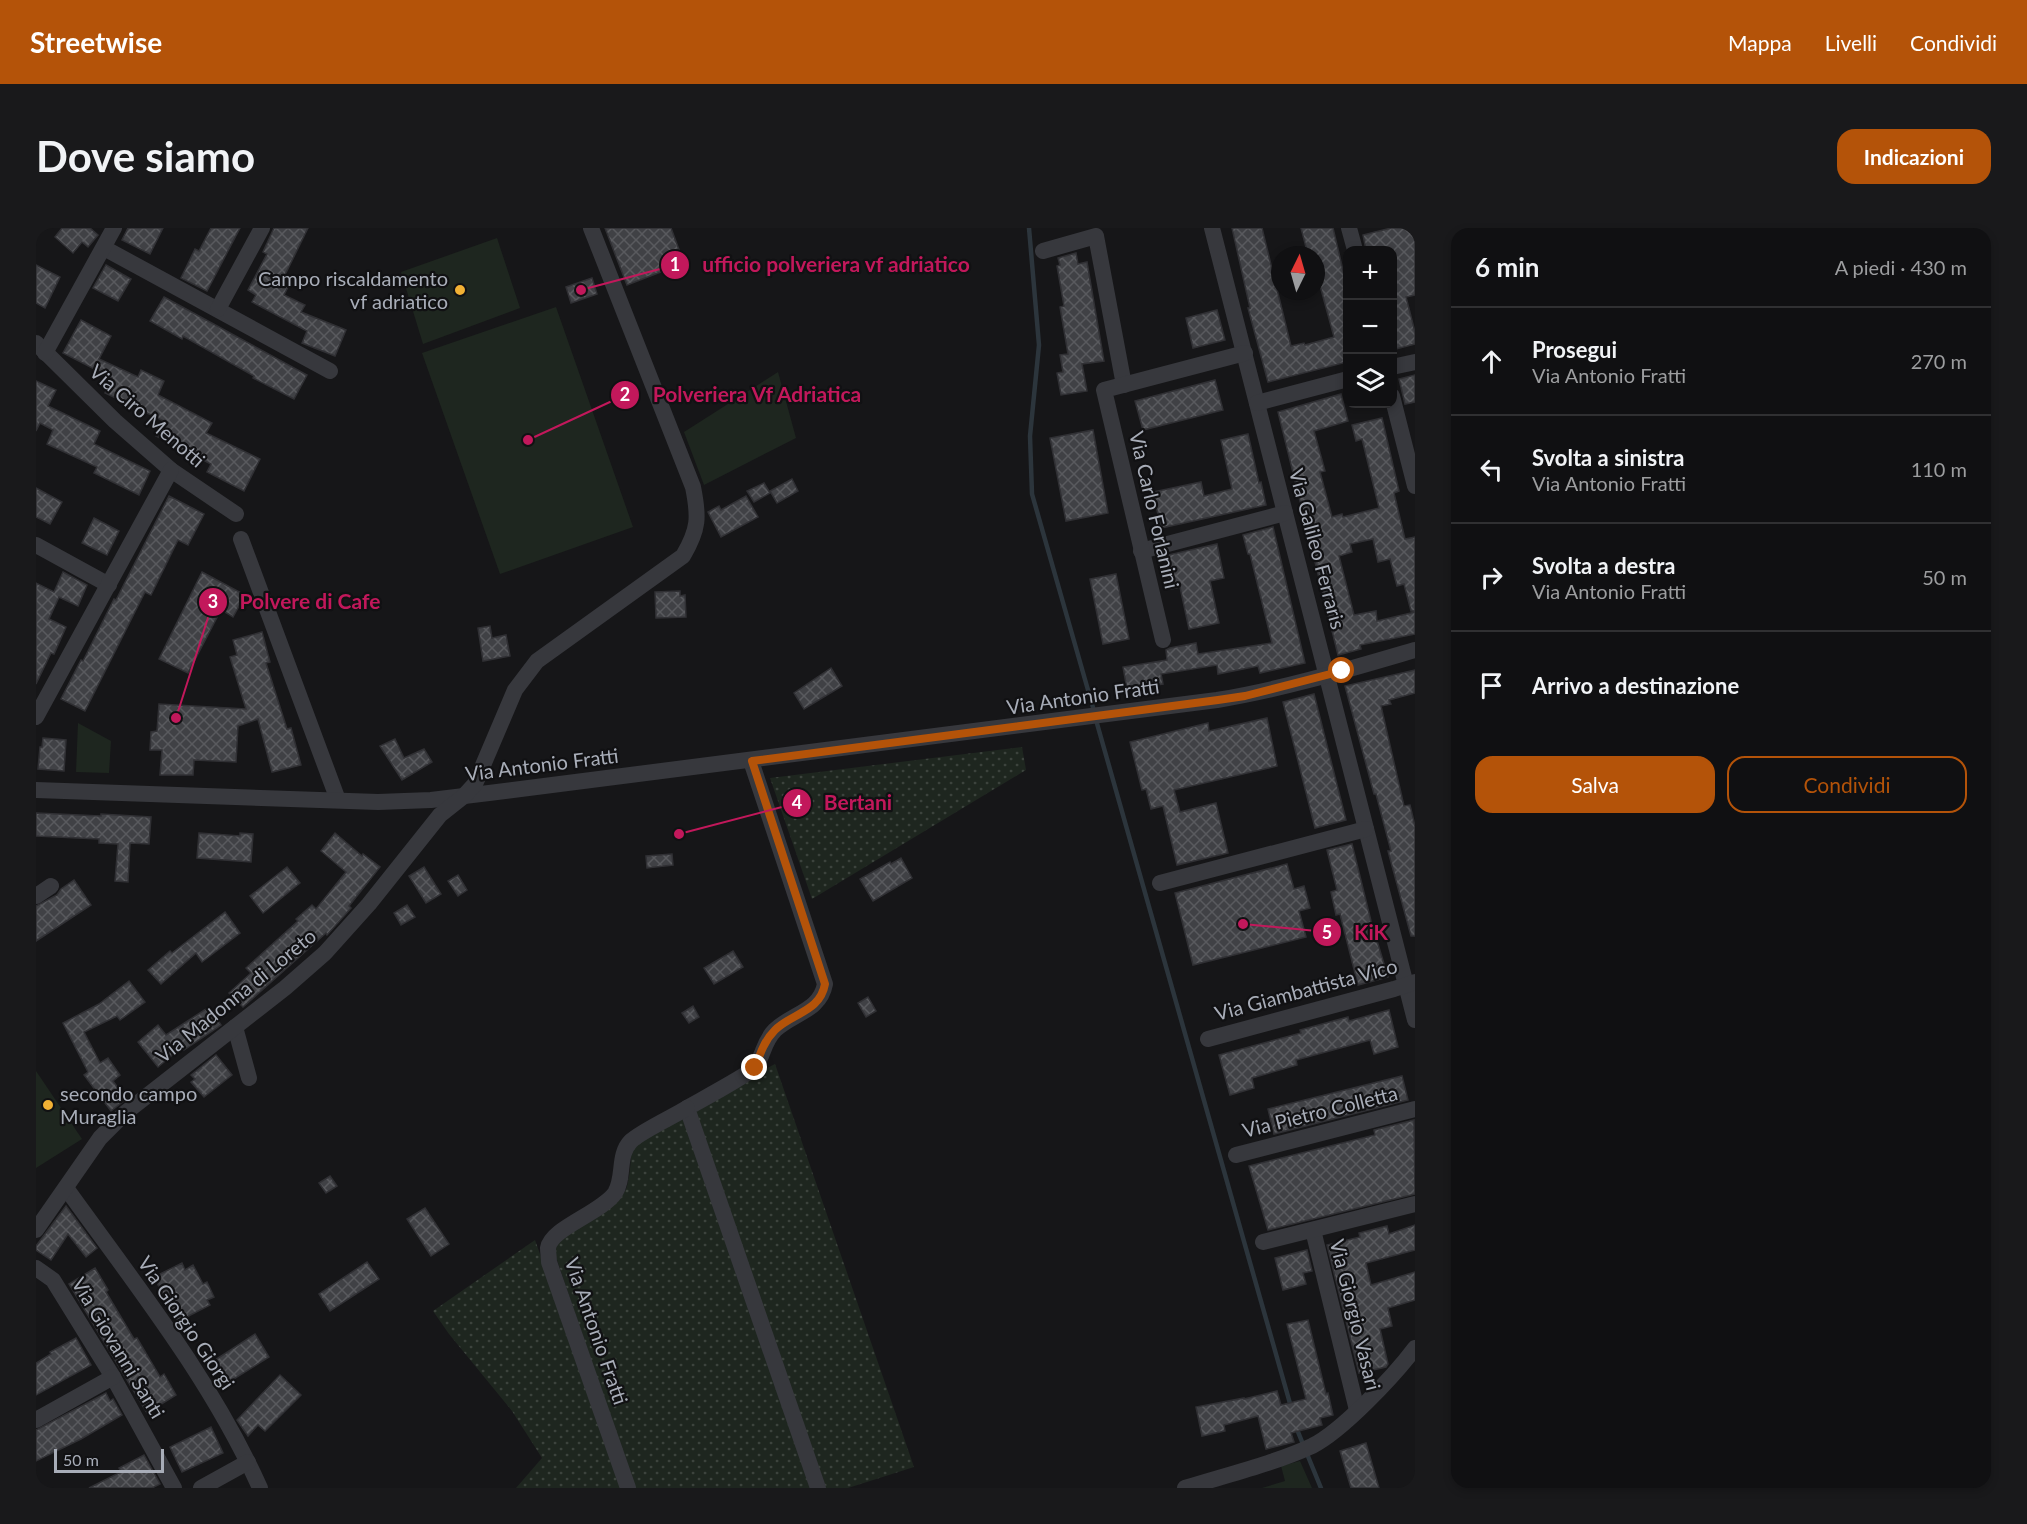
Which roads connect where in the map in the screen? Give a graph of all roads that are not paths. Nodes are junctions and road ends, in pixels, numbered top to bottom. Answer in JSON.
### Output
{"nodes":[{"id":1,"x":114,"y":228,"type":"edge"},
{"id":2,"x":262,"y":228,"type":"edge"},
{"id":3,"x":591,"y":228,"type":"edge"},
{"id":4,"x":1212,"y":228,"type":"edge"},
{"id":5,"x":1349,"y":228,"type":"edge"},
{"id":6,"x":1354,"y":246,"type":"edge"},
{"id":7,"x":104,"y":248,"type":"junction"},
{"id":8,"x":1043,"y":251,"type":"dead end"},
{"id":9,"x":218,"y":309,"type":"junction"},
{"id":10,"x":40,"y":348,"type":"edge"},
{"id":11,"x":1245,"y":353,"type":"junction"},
{"id":12,"x":1415,"y":362,"type":"edge"},
{"id":13,"x":1397,"y":366,"type":"edge"},
{"id":14,"x":330,"y":371,"type":"dead end"},
{"id":15,"x":1343,"y":380,"type":"edge"},
{"id":16,"x":1124,"y":385,"type":"junction"},
{"id":17,"x":1257,"y":403,"type":"junction"},
{"id":18,"x":1395,"y":408,"type":"edge"},
{"id":19,"x":171,"y":470,"type":"junction"},
{"id":20,"x":1415,"y":486,"type":"edge"},
{"id":21,"x":1286,"y":513,"type":"junction"},
{"id":22,"x":236,"y":514,"type":"dead end"},
{"id":23,"x":241,"y":539,"type":"dead end"},
{"id":24,"x":36,"y":545,"type":"edge"},
{"id":25,"x":1141,"y":551,"type":"junction"},
{"id":26,"x":109,"y":585,"type":"junction"},
{"id":27,"x":1163,"y":640,"type":"dead end"},
{"id":28,"x":1415,"y":650,"type":"edge"},
{"id":29,"x":1328,"y":675,"type":"junction"},
{"id":30,"x":36,"y":717,"type":"edge"},
{"id":31,"x":752,"y":761,"type":"junction"},
{"id":32,"x":36,"y":790,"type":"edge"},
{"id":33,"x":464,"y":796,"type":"junction"},
{"id":34,"x":338,"y":800,"type":"junction"},
{"id":35,"x":1366,"y":829,"type":"junction"},
{"id":36,"x":1160,"y":883,"type":"dead end"},
{"id":37,"x":43,"y":886,"type":"edge"},
{"id":38,"x":36,"y":896,"type":"edge"},
{"id":39,"x":1411,"y":984,"type":"edge"},
{"id":40,"x":1415,"y":1020,"type":"edge"},
{"id":41,"x":235,"y":1027,"type":"junction"},
{"id":42,"x":1208,"y":1039,"type":"dead end"},
{"id":43,"x":249,"y":1078,"type":"dead end"},
{"id":44,"x":687,"y":1108,"type":"junction"},
{"id":45,"x":1415,"y":1109,"type":"edge"},
{"id":46,"x":1236,"y":1155,"type":"dead end"},
{"id":47,"x":66,"y":1188,"type":"junction"},
{"id":48,"x":1415,"y":1204,"type":"edge"},
{"id":49,"x":36,"y":1230,"type":"edge"},
{"id":50,"x":1313,"y":1230,"type":"junction"},
{"id":51,"x":1263,"y":1242,"type":"dead end"},
{"id":52,"x":36,"y":1268,"type":"edge"},
{"id":53,"x":1415,"y":1348,"type":"edge"},
{"id":54,"x":113,"y":1377,"type":"junction"},
{"id":55,"x":1357,"y":1410,"type":"junction"},
{"id":56,"x":36,"y":1420,"type":"edge"},
{"id":57,"x":248,"y":1462,"type":"junction"},
{"id":58,"x":174,"y":1488,"type":"edge"},
{"id":59,"x":201,"y":1488,"type":"edge"},
{"id":60,"x":260,"y":1488,"type":"edge"},
{"id":61,"x":628,"y":1488,"type":"edge"},
{"id":62,"x":818,"y":1488,"type":"edge"},
{"id":63,"x":1185,"y":1488,"type":"edge"}],
"edges":[{"from":1,"to":7,"type":"street"},
{"from":2,"to":9,"type":"street"},
{"from":3,"to":33,"type":"street","name":"Via Madonna di Loreto"},
{"from":4,"to":11,"type":"street","name":"Via Galileo Ferraris"},
{"from":5,"to":6,"type":"street"},
{"from":7,"to":9,"type":"street"},
{"from":7,"to":10,"type":"street"},
{"from":8,"to":16,"type":"street"},
{"from":9,"to":14,"type":"street"},
{"from":10,"to":19,"type":"street","name":"Via Ciro Menotti"},
{"from":11,"to":16,"type":"street"},
{"from":11,"to":17,"type":"street","name":"Via Galileo Ferraris"},
{"from":12,"to":13,"type":"street"},
{"from":15,"to":17,"type":"street"},
{"from":16,"to":25,"type":"street","name":"Via Carlo Forlanini"},
{"from":17,"to":21,"type":"street","name":"Via Galileo Ferraris"},
{"from":18,"to":20,"type":"street"},
{"from":19,"to":22,"type":"street","name":"Via Ciro Menotti"},
{"from":19,"to":26,"type":"street"},
{"from":21,"to":25,"type":"street"},
{"from":21,"to":29,"type":"street","name":"Via Galileo Ferraris"},
{"from":23,"to":34,"type":"street"},
{"from":24,"to":26,"type":"street"},
{"from":25,"to":27,"type":"street","name":"Via Carlo Forlanini"},
{"from":26,"to":30,"type":"street"},
{"from":28,"to":29,"type":"street","name":"Via Antonio Fratti"},
{"from":29,"to":31,"type":"street","name":"Via Antonio Fratti"},
{"from":29,"to":35,"type":"street","name":"Via Galileo Ferraris"},
{"from":31,"to":33,"type":"street","name":"Via Antonio Fratti"},
{"from":31,"to":44,"type":"street","name":"Via Antonio Fratti"},
{"from":32,"to":34,"type":"street","name":"Via Antonio Fratti"},
{"from":33,"to":34,"type":"street","name":"Via Antonio Fratti"},
{"from":33,"to":41,"type":"street","name":"Via Madonna di Loreto"},
{"from":35,"to":36,"type":"street"},
{"from":35,"to":39,"type":"street","name":"Via Galileo Ferraris"},
{"from":37,"to":38,"type":"street"},
{"from":39,"to":40,"type":"street","name":"Via Galileo Ferraris"},
{"from":39,"to":42,"type":"street","name":"Via Giambattista Vico"},
{"from":41,"to":43,"type":"street"},
{"from":41,"to":47,"type":"street","name":"Via Madonna di Loreto"},
{"from":44,"to":61,"type":"street","name":"Via Antonio Fratti"},
{"from":44,"to":62,"type":"street"},
{"from":45,"to":46,"type":"street","name":"Via Pietro Colletta"},
{"from":47,"to":49,"type":"street","name":"Via Madonna di Loreto"},
{"from":47,"to":57,"type":"street","name":"Via Giorgio Giorgi"},
{"from":48,"to":50,"type":"street"},
{"from":50,"to":51,"type":"street"},
{"from":50,"to":55,"type":"street","name":"Via Giorgio Vasari"},
{"from":52,"to":54,"type":"street","name":"Via Giovanni Santi"},
{"from":53,"to":55,"type":"street"},
{"from":54,"to":56,"type":"street"},
{"from":54,"to":58,"type":"street","name":"Via Giovanni Santi"},
{"from":55,"to":63,"type":"street"},
{"from":57,"to":59,"type":"street"},
{"from":57,"to":60,"type":"street","name":"Via Giorgio Giorgi"}]}
